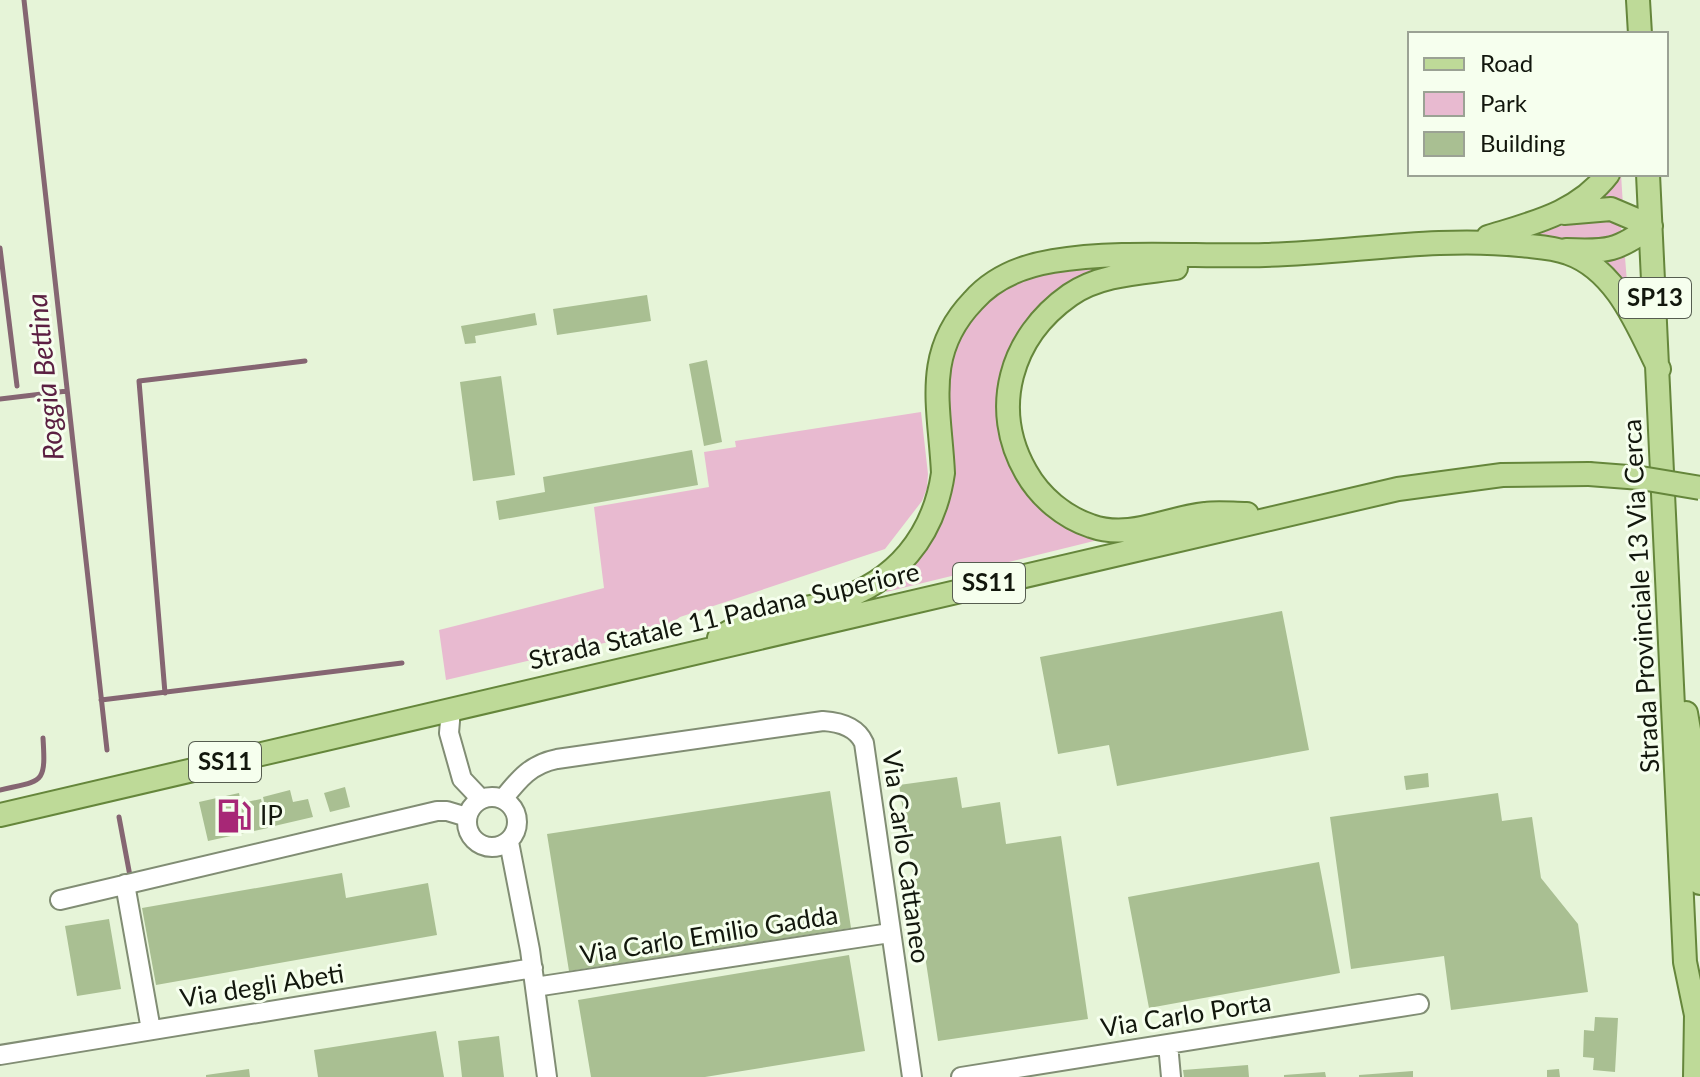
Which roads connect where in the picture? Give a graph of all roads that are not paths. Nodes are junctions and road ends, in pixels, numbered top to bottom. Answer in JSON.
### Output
{"nodes":[{"id":1,"x":1638,"y":0,"type":"edge"},
{"id":2,"x":1640,"y":32,"type":"edge"},
{"id":3,"x":1606,"y":176,"type":"edge"},
{"id":4,"x":1648,"y":176,"type":"edge"},
{"id":5,"x":1550,"y":218,"type":"junction"},
{"id":6,"x":1651,"y":226,"type":"junction"},
{"id":7,"x":1476,"y":240,"type":"junction"},
{"id":8,"x":1553,"y":249,"type":"junction"},
{"id":9,"x":1268,"y":255,"type":"junction"},
{"id":10,"x":1659,"y":369,"type":"junction"},
{"id":11,"x":1700,"y":488,"type":"edge"},
{"id":12,"x":1280,"y":515,"type":"junction"},
{"id":13,"x":1669,"y":600,"type":"junction"},
{"id":14,"x":697,"y":651,"type":"junction"},
{"id":15,"x":451,"y":709,"type":"junction"},
{"id":16,"x":481,"y":799,"type":"junction"},
{"id":17,"x":503,"y":799,"type":"junction"},
{"id":18,"x":0,"y":815,"type":"edge"},
{"id":19,"x":467,"y":817,"type":"junction"},
{"id":20,"x":509,"y":842,"type":"junction"},
{"id":21,"x":1700,"y":883,"type":"edge"},
{"id":22,"x":125,"y":884,"type":"junction"},
{"id":23,"x":60,"y":900,"type":"dead end"},
{"id":24,"x":890,"y":933,"type":"junction"},
{"id":25,"x":533,"y":968,"type":"junction"},
{"id":26,"x":535,"y":987,"type":"junction"},
{"id":27,"x":1419,"y":1004,"type":"dead end"},
{"id":28,"x":1698,"y":1018,"type":"edge"},
{"id":29,"x":151,"y":1030,"type":"junction"},
{"id":30,"x":1168,"y":1044,"type":"junction"},
{"id":31,"x":0,"y":1055,"type":"edge"},
{"id":32,"x":547,"y":1077,"type":"edge"},
{"id":33,"x":912,"y":1077,"type":"edge"},
{"id":34,"x":961,"y":1077,"type":"edge"},
{"id":35,"x":1171,"y":1077,"type":"edge"},
{"id":36,"x":1695,"y":1077,"type":"edge"}],
"edges":[{"from":1,"to":2,"type":"main road"},
{"from":3,"to":5,"type":"main road"},
{"from":4,"to":6,"type":"main road","name":"Strada Provinciale 13 Via Cerca","number":"SP13"},
{"from":5,"to":6,"type":"main road"},
{"from":5,"to":7,"type":"main road"},
{"from":6,"to":8,"type":"main road"},
{"from":6,"to":10,"type":"main road","name":"Strada Provinciale 13 Via Cerca","number":"SP13"},
{"from":7,"to":8,"type":"main road"},
{"from":7,"to":9,"type":"main road"},
{"from":8,"to":10,"type":"main road"},
{"from":9,"to":12,"type":"main road"},
{"from":9,"to":14,"type":"main road"},
{"from":10,"to":13,"type":"main road","name":"Strada Provinciale 13 Via Cerca","number":"SP13"},
{"from":11,"to":12,"type":"main road","name":"Strada Statale 11 Padana Superiore","number":"SS11","bridge":true},
{"from":12,"to":14,"type":"main road","name":"Strada Statale 11 Padana Superiore","number":"SS11"},
{"from":13,"to":21,"type":"main road"},
{"from":13,"to":28,"type":"main road","name":"Strada Provinciale 13 Via Cerca","number":"SP13"},
{"from":14,"to":15,"type":"main road","name":"Strada Statale 11 Padana Superiore","number":"SS11"},
{"from":15,"to":16,"type":"street"},
{"from":15,"to":18,"type":"main road","name":"Strada Statale 11 Padana Superiore","number":"SS11"},
{"from":16,"to":17,"type":"street"},
{"from":16,"to":19,"type":"street"},
{"from":17,"to":20,"type":"street"},
{"from":17,"to":24,"type":"street","name":"Via Carlo Cattaneo"},
{"from":19,"to":20,"type":"street"},
{"from":19,"to":22,"type":"street"},
{"from":20,"to":25,"type":"street"},
{"from":22,"to":23,"type":"street"},
{"from":22,"to":29,"type":"street"},
{"from":24,"to":26,"type":"street","name":"Via Carlo Emilio Gadda"},
{"from":24,"to":33,"type":"street","name":"Via Carlo Cattaneo"},
{"from":25,"to":26,"type":"street"},
{"from":25,"to":29,"type":"street","name":"Via degli Abeti"},
{"from":26,"to":32,"type":"street"},
{"from":27,"to":30,"type":"street","name":"Via Carlo Porta"},
{"from":28,"to":36,"type":"main road","name":"Strada Provinciale 13 Via Cerca","number":"SP13"},
{"from":29,"to":31,"type":"street","name":"Via degli Abeti"},
{"from":30,"to":34,"type":"street","name":"Via Carlo Porta"},
{"from":30,"to":35,"type":"street"}]}
